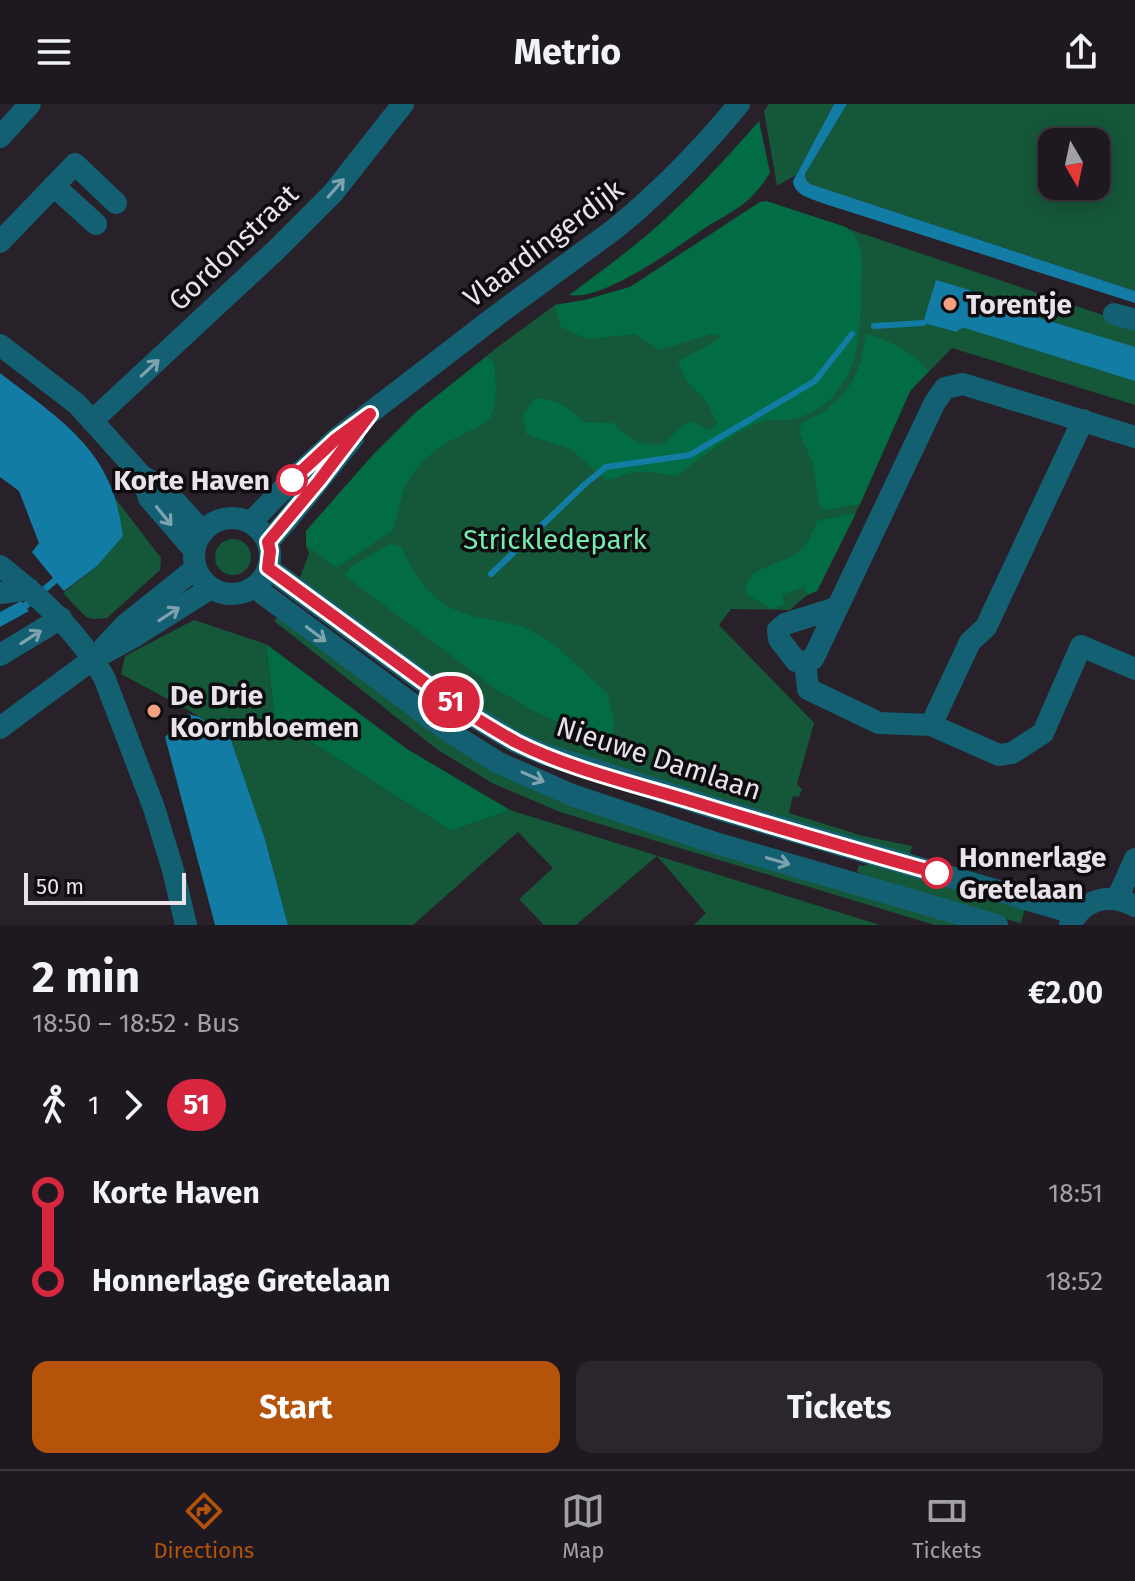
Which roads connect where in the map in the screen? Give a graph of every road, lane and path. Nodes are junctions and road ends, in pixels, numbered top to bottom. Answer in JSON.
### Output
{"nodes":[{"id":1,"x":30,"y":104,"type":"edge"},
{"id":2,"x":403,"y":104,"type":"edge"},
{"id":3,"x":739,"y":104,"type":"edge"},
{"id":4,"x":0,"y":137,"type":"edge"},
{"id":5,"x":54,"y":186,"type":"junction"},
{"id":6,"x":116,"y":203,"type":"dead end"},
{"id":7,"x":96,"y":224,"type":"dead end"},
{"id":8,"x":0,"y":242,"type":"edge"},
{"id":9,"x":0,"y":345,"type":"edge"},
{"id":10,"x":370,"y":414,"type":"junction"},
{"id":11,"x":1083,"y":420,"type":"junction"},
{"id":12,"x":92,"y":421,"type":"junction"},
{"id":13,"x":1135,"y":437,"type":"edge"},
{"id":14,"x":251,"y":522,"type":"junction"},
{"id":15,"x":268,"y":542,"type":"junction"},
{"id":16,"x":197,"y":550,"type":"junction"},
{"id":17,"x":0,"y":566,"type":"edge"},
{"id":18,"x":268,"y":568,"type":"junction"},
{"id":19,"x":254,"y":587,"type":"junction"},
{"id":20,"x":211,"y":588,"type":"junction"},
{"id":21,"x":29,"y":589,"type":"junction"},
{"id":22,"x":0,"y":593,"type":"edge"},
{"id":23,"x":836,"y":608,"type":"junction"},
{"id":24,"x":61,"y":618,"type":"junction"},
{"id":25,"x":0,"y":655,"type":"edge"},
{"id":26,"x":93,"y":659,"type":"junction"},
{"id":27,"x":805,"y":662,"type":"junction"},
{"id":28,"x":1135,"y":669,"type":"edge"},
{"id":29,"x":931,"y":725,"type":"junction"},
{"id":30,"x":0,"y":728,"type":"edge"},
{"id":31,"x":1135,"y":859,"type":"edge"},
{"id":32,"x":1126,"y":902,"type":"edge"},
{"id":33,"x":1073,"y":919,"type":"edge"},
{"id":34,"x":186,"y":925,"type":"edge"},
{"id":35,"x":997,"y":925,"type":"edge"}],
"edges":[{"from":1,"to":4,"type":"street"},
{"from":12,"to":2,"type":"street","name":"Gordonstraat","one_way":true},
{"from":3,"to":10,"type":"street","name":"Vlaardingerdijk"},
{"from":5,"to":6,"type":"street"},
{"from":5,"to":7,"type":"street"},
{"from":5,"to":8,"type":"street"},
{"from":9,"to":12,"type":"street"},
{"from":10,"to":14,"type":"street","name":"Vlaardingerdijk"},
{"from":10,"to":15,"type":"street","name":"Vlaardingerdijk"},
{"from":11,"to":13,"type":"street"},
{"from":11,"to":23,"type":"street"},
{"from":11,"to":29,"type":"street"},
{"from":12,"to":16,"type":"street"},
{"from":14,"to":15,"type":"street"},
{"from":14,"to":16,"type":"street"},
{"from":15,"to":18,"type":"street"},
{"from":16,"to":20,"type":"street"},
{"from":16,"to":26,"type":"street"},
{"from":17,"to":21,"type":"street"},
{"from":18,"to":19,"type":"street"},
{"from":18,"to":33,"type":"street","name":"Nieuwe Damlaan"},
{"from":19,"to":20,"type":"street"},
{"from":19,"to":35,"type":"street","name":"Nieuwe Damlaan","one_way":true},
{"from":26,"to":20,"type":"street","one_way":true},
{"from":21,"to":22,"type":"street"},
{"from":21,"to":24,"type":"street"},
{"from":23,"to":27,"type":"street"},
{"from":23,"to":27,"type":"street"},
{"from":25,"to":24,"type":"street","one_way":true},
{"from":24,"to":26,"type":"street"},
{"from":26,"to":30,"type":"street"},
{"from":26,"to":34,"type":"street"},
{"from":27,"to":29,"type":"street"},
{"from":28,"to":29,"type":"street"},
{"from":31,"to":32,"type":"street"},
{"from":32,"to":33,"type":"street"}]}
